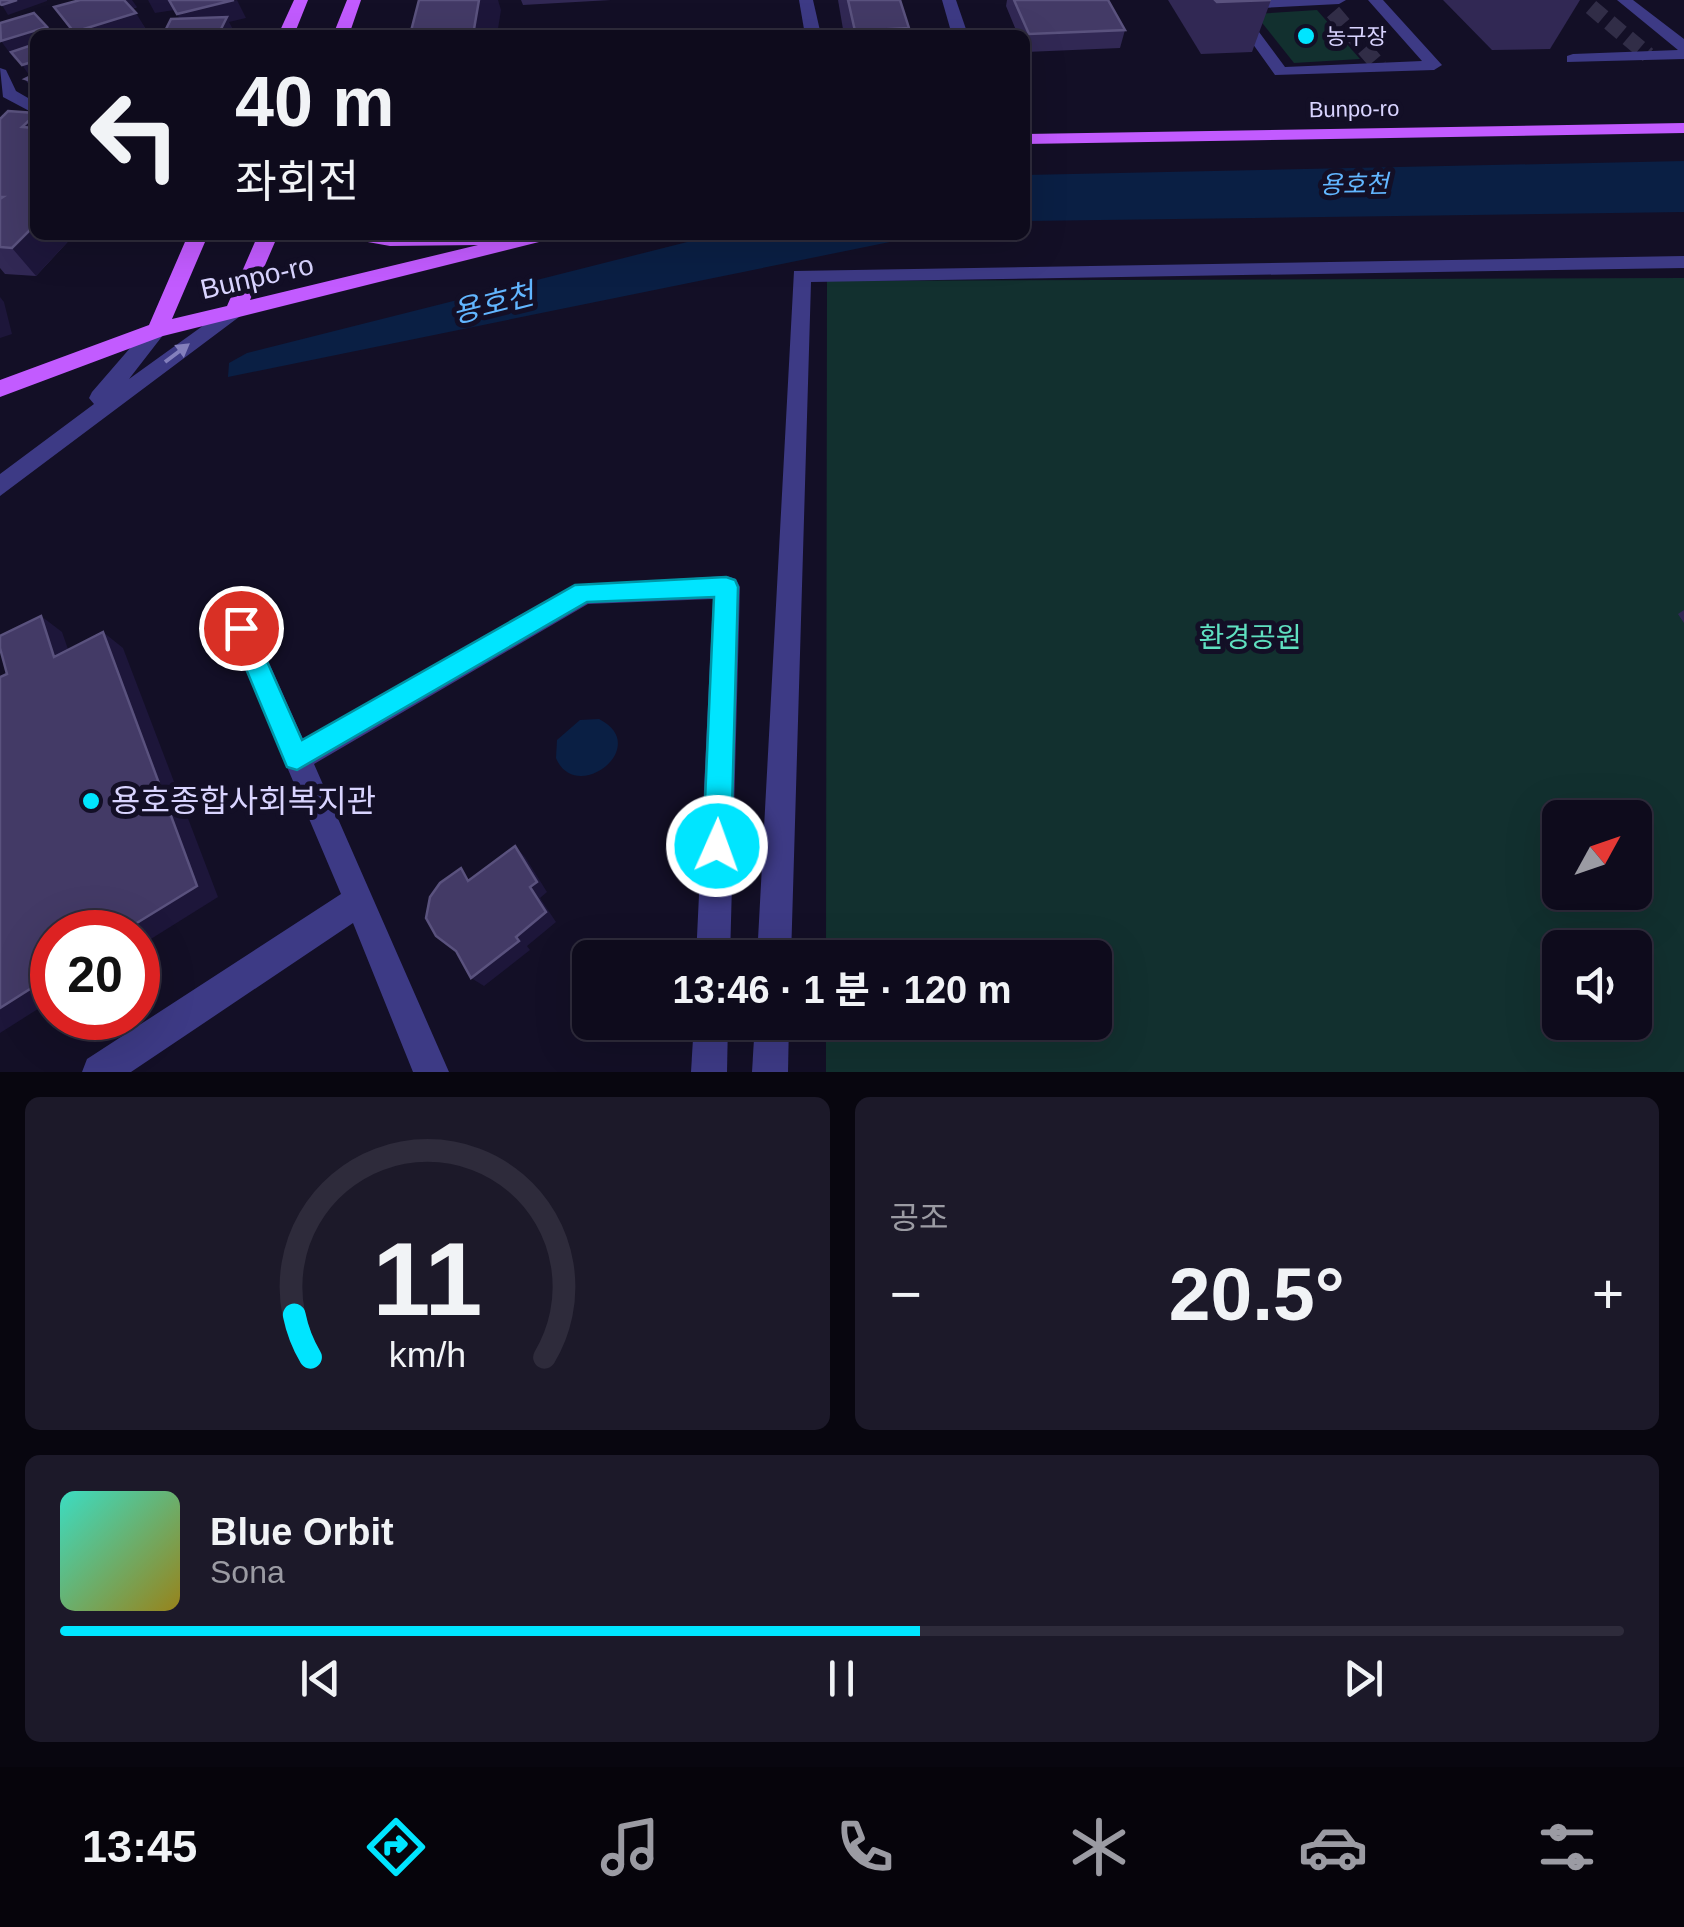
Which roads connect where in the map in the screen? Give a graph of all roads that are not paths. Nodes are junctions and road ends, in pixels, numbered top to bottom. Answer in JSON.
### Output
{"nodes":[{"id":1,"x":301,"y":0,"type":"edge"},
{"id":2,"x":354,"y":0,"type":"edge"},
{"id":3,"x":806,"y":0,"type":"edge"},
{"id":4,"x":949,"y":0,"type":"edge"},
{"id":5,"x":1339,"y":0,"type":"edge"},
{"id":6,"x":1374,"y":0,"type":"edge"},
{"id":7,"x":1624,"y":0,"type":"edge"},
{"id":8,"x":288,"y":30,"type":"edge"},
{"id":9,"x":343,"y":30,"type":"edge"},
{"id":10,"x":812,"y":30,"type":"edge"},
{"id":11,"x":958,"y":30,"type":"edge"},
{"id":12,"x":1684,"y":51,"type":"edge"},
{"id":13,"x":1571,"y":57,"type":"dead end"},
{"id":14,"x":0,"y":72,"type":"edge"},
{"id":15,"x":30,"y":106,"type":"edge"},
{"id":16,"x":1684,"y":128,"type":"edge"},
{"id":17,"x":1030,"y":139,"type":"edge"},
{"id":18,"x":196,"y":240,"type":"edge"},
{"id":19,"x":266,"y":240,"type":"edge"},
{"id":20,"x":521,"y":240,"type":"edge"},
{"id":21,"x":1684,"y":262,"type":"edge"},
{"id":22,"x":236,"y":308,"type":"junction"},
{"id":23,"x":157,"y":330,"type":"junction"},
{"id":24,"x":0,"y":389,"type":"edge"},
{"id":25,"x":71,"y":432,"type":"junction"},
{"id":26,"x":0,"y":487,"type":"edge"},
{"id":27,"x":241,"y":628,"type":"dead end"},
{"id":28,"x":297,"y":758,"type":"junction"},
{"id":29,"x":360,"y":900,"type":"junction"},
{"id":30,"x":714,"y":940,"type":"edge"},
{"id":31,"x":775,"y":940,"type":"edge"},
{"id":32,"x":710,"y":1040,"type":"edge"},
{"id":33,"x":771,"y":1040,"type":"edge"},
{"id":34,"x":100,"y":1072,"type":"edge"},
{"id":35,"x":431,"y":1072,"type":"edge"},
{"id":36,"x":709,"y":1072,"type":"edge"},
{"id":37,"x":770,"y":1072,"type":"edge"}],
"edges":[{"from":1,"to":8,"type":"main road"},
{"from":2,"to":9,"type":"main road"},
{"from":3,"to":10,"type":"street"},
{"from":4,"to":11,"type":"street"},
{"from":5,"to":6,"type":"street"},
{"from":7,"to":12,"type":"street"},
{"from":12,"to":13,"type":"street"},
{"from":14,"to":15,"type":"street"},
{"from":16,"to":17,"type":"main road","name":"Bunpo-ro"},
{"from":18,"to":23,"type":"main road"},
{"from":19,"to":22,"type":"main road"},
{"from":20,"to":22,"type":"main road","name":"Bunpo-ro"},
{"from":21,"to":31,"type":"street"},
{"from":22,"to":23,"type":"main road","name":"Bunpo-ro"},
{"from":25,"to":22,"type":"street","one_way":true},
{"from":23,"to":24,"type":"main road","name":"Bunpo-ro"},
{"from":23,"to":25,"type":"street"},
{"from":25,"to":26,"type":"street"},
{"from":27,"to":28,"type":"street"},
{"from":28,"to":29,"type":"street"},
{"from":28,"to":30,"type":"street"},
{"from":29,"to":34,"type":"street"},
{"from":29,"to":35,"type":"street"},
{"from":32,"to":36,"type":"street"},
{"from":33,"to":37,"type":"street"}]}
